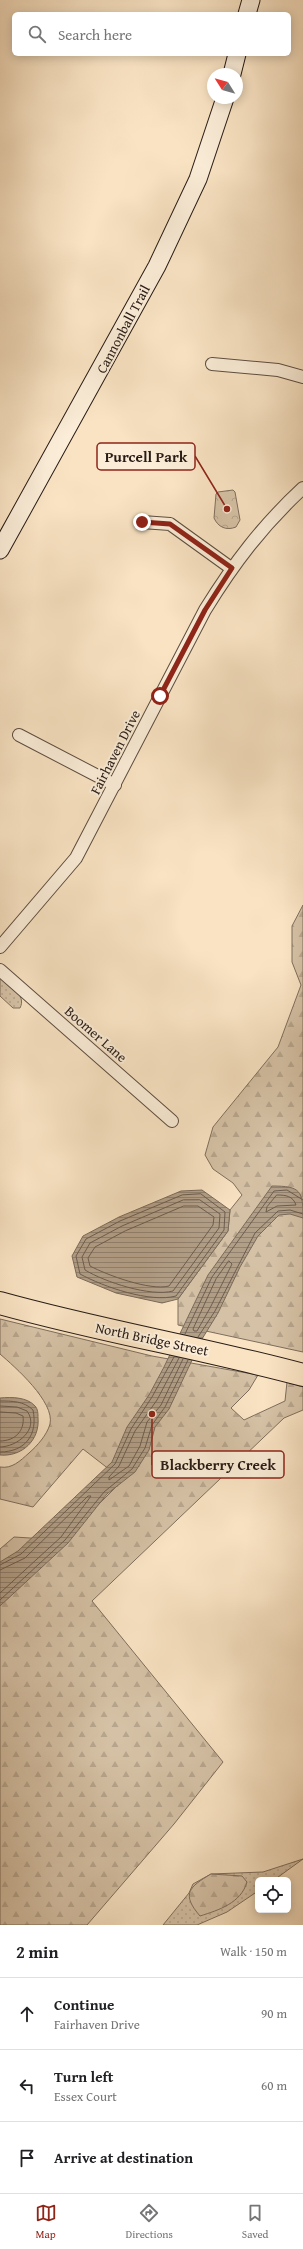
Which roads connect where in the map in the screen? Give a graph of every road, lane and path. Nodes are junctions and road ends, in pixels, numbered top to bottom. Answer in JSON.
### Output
{"nodes":[{"id":1,"x":251,"y":0,"type":"edge"},
{"id":2,"x":248,"y":12,"type":"edge"},
{"id":3,"x":236,"y":56,"type":"edge"},
{"id":4,"x":234,"y":68,"type":"edge"},
{"id":5,"x":223,"y":104,"type":"edge"},
{"id":6,"x":212,"y":364,"type":"dead end"},
{"id":7,"x":303,"y":377,"type":"edge"},
{"id":8,"x":303,"y":488,"type":"edge"},
{"id":9,"x":142,"y":522,"type":"dead end"},
{"id":10,"x":0,"y":550,"type":"edge"},
{"id":11,"x":232,"y":568,"type":"junction"},
{"id":12,"x":19,"y":735,"type":"dead end"},
{"id":13,"x":115,"y":785,"type":"junction"},
{"id":14,"x":0,"y":947,"type":"edge"},
{"id":15,"x":0,"y":970,"type":"edge"},
{"id":16,"x":172,"y":1121,"type":"dead end"},
{"id":17,"x":0,"y":1303,"type":"edge"},
{"id":18,"x":303,"y":1375,"type":"edge"}],
"edges":[{"from":1,"to":2,"type":"street"},
{"from":3,"to":4,"type":"street"},
{"from":5,"to":10,"type":"street","name":"Cannonball Trail"},
{"from":6,"to":7,"type":"street"},
{"from":8,"to":11,"type":"street","name":"Fairhaven Drive"},
{"from":9,"to":11,"type":"street"},
{"from":11,"to":13,"type":"street","name":"Fairhaven Drive"},
{"from":12,"to":13,"type":"street"},
{"from":13,"to":14,"type":"street","name":"Fairhaven Drive"},
{"from":15,"to":16,"type":"street","name":"Boomer Lane"},
{"from":17,"to":18,"type":"highway","name":"North Bridge Street"}]}
